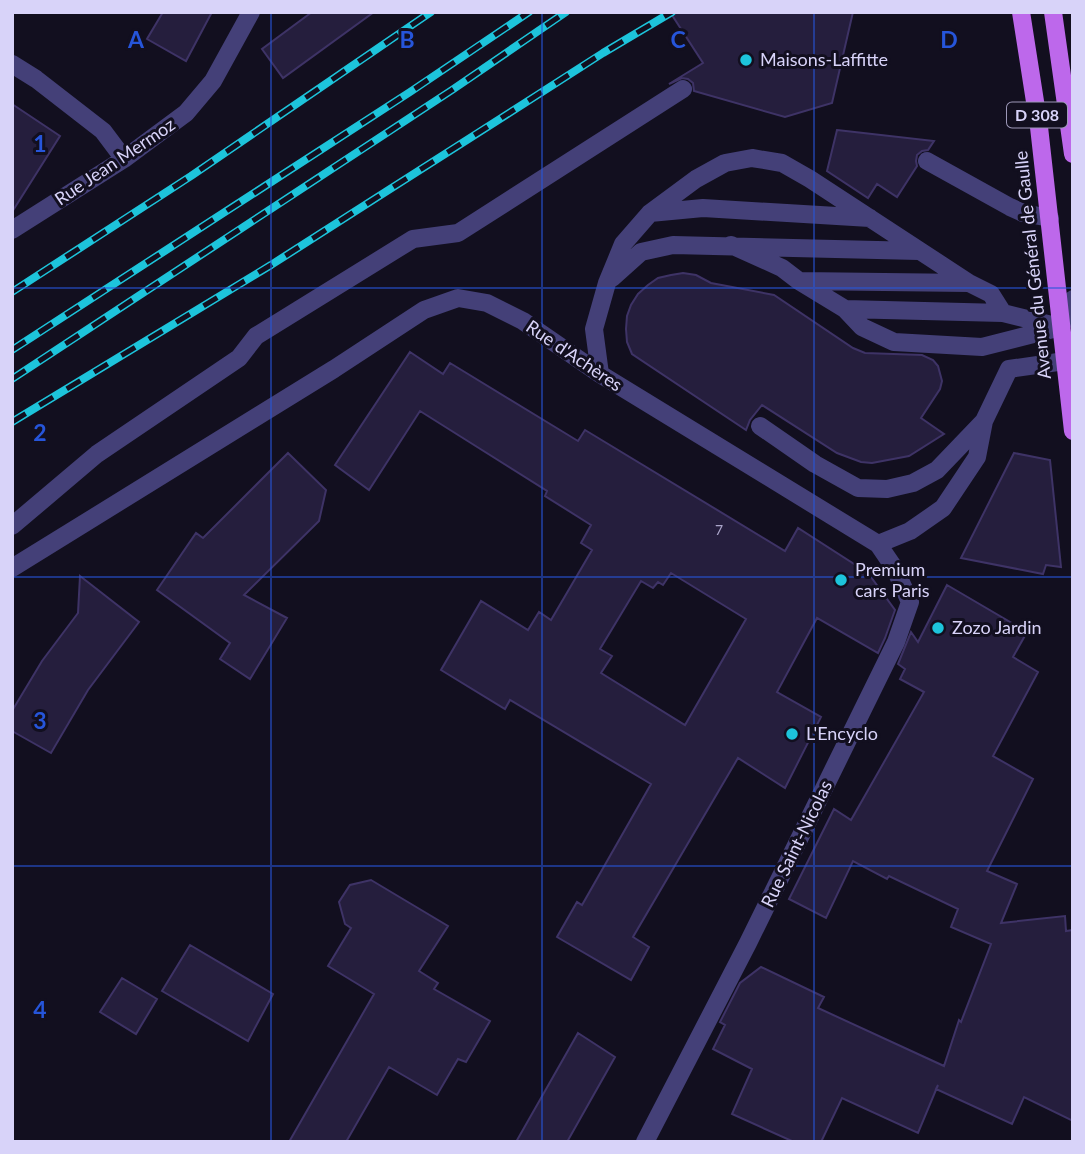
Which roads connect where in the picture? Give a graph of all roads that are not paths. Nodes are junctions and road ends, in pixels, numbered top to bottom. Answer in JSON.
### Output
{"nodes":[{"id":1,"x":251,"y":12,"type":"edge"},
{"id":2,"x":1021,"y":12,"type":"edge"},
{"id":3,"x":1053,"y":12,"type":"edge"},
{"id":4,"x":12,"y":64,"type":"edge"},
{"id":5,"x":682,"y":89,"type":"dead end"},
{"id":6,"x":1073,"y":154,"type":"edge"},
{"id":7,"x":124,"y":159,"type":"junction"},
{"id":8,"x":927,"y":161,"type":"dead end"},
{"id":9,"x":650,"y":212,"type":"junction"},
{"id":10,"x":871,"y":218,"type":"junction"},
{"id":11,"x":1050,"y":218,"type":"junction"},
{"id":12,"x":12,"y":230,"type":"edge"},
{"id":13,"x":732,"y":246,"type":"junction"},
{"id":14,"x":920,"y":251,"type":"junction"},
{"id":15,"x":799,"y":281,"type":"junction"},
{"id":16,"x":607,"y":283,"type":"junction"},
{"id":17,"x":969,"y":283,"type":"junction"},
{"id":18,"x":1073,"y":299,"type":"edge"},
{"id":19,"x":845,"y":309,"type":"junction"},
{"id":20,"x":1003,"y":313,"type":"junction"},
{"id":21,"x":1061,"y":327,"type":"junction"},
{"id":22,"x":1069,"y":363,"type":"edge"},
{"id":23,"x":600,"y":374,"type":"junction"},
{"id":24,"x":984,"y":421,"type":"junction"},
{"id":25,"x":760,"y":426,"type":"dead end"},
{"id":26,"x":1073,"y":431,"type":"edge"},
{"id":27,"x":12,"y":526,"type":"edge"},
{"id":28,"x":878,"y":544,"type":"junction"},
{"id":29,"x":12,"y":568,"type":"edge"},
{"id":30,"x":645,"y":1142,"type":"edge"}],
"edges":[{"from":1,"to":7,"type":"street","name":"Rue Jean Mermoz"},
{"from":2,"to":11,"type":"main road","name":"Avenue du Général de Gaulle","number":"D 308"},
{"from":3,"to":6,"type":"main road","number":"D 308"},
{"from":4,"to":7,"type":"street"},
{"from":5,"to":27,"type":"street"},
{"from":7,"to":12,"type":"street","name":"Rue Jean Mermoz"},
{"from":8,"to":11,"type":"street"},
{"from":9,"to":10,"type":"street"},
{"from":9,"to":10,"type":"street"},
{"from":9,"to":16,"type":"street"},
{"from":10,"to":14,"type":"street"},
{"from":11,"to":21,"type":"main road","name":"Avenue du Général de Gaulle","number":"D 308"},
{"from":13,"to":14,"type":"street"},
{"from":13,"to":15,"type":"street"},
{"from":13,"to":16,"type":"street"},
{"from":14,"to":17,"type":"street"},
{"from":15,"to":17,"type":"street"},
{"from":15,"to":19,"type":"street"},
{"from":16,"to":23,"type":"street"},
{"from":17,"to":20,"type":"street"},
{"from":18,"to":21,"type":"street"},
{"from":19,"to":20,"type":"street"},
{"from":19,"to":21,"type":"street"},
{"from":20,"to":21,"type":"street"},
{"from":21,"to":22,"type":"main road","name":"Avenue du Général de Gaulle","number":"D 308"},
{"from":22,"to":24,"type":"street"},
{"from":22,"to":26,"type":"main road","name":"Avenue du Général de Gaulle","number":"D 308"},
{"from":23,"to":28,"type":"street","name":"Rue d'Achères"},
{"from":23,"to":29,"type":"street","name":"Rue d'Achères"},
{"from":24,"to":25,"type":"street"},
{"from":24,"to":28,"type":"street"},
{"from":28,"to":30,"type":"street","name":"Rue Saint-Nicolas"}]}
